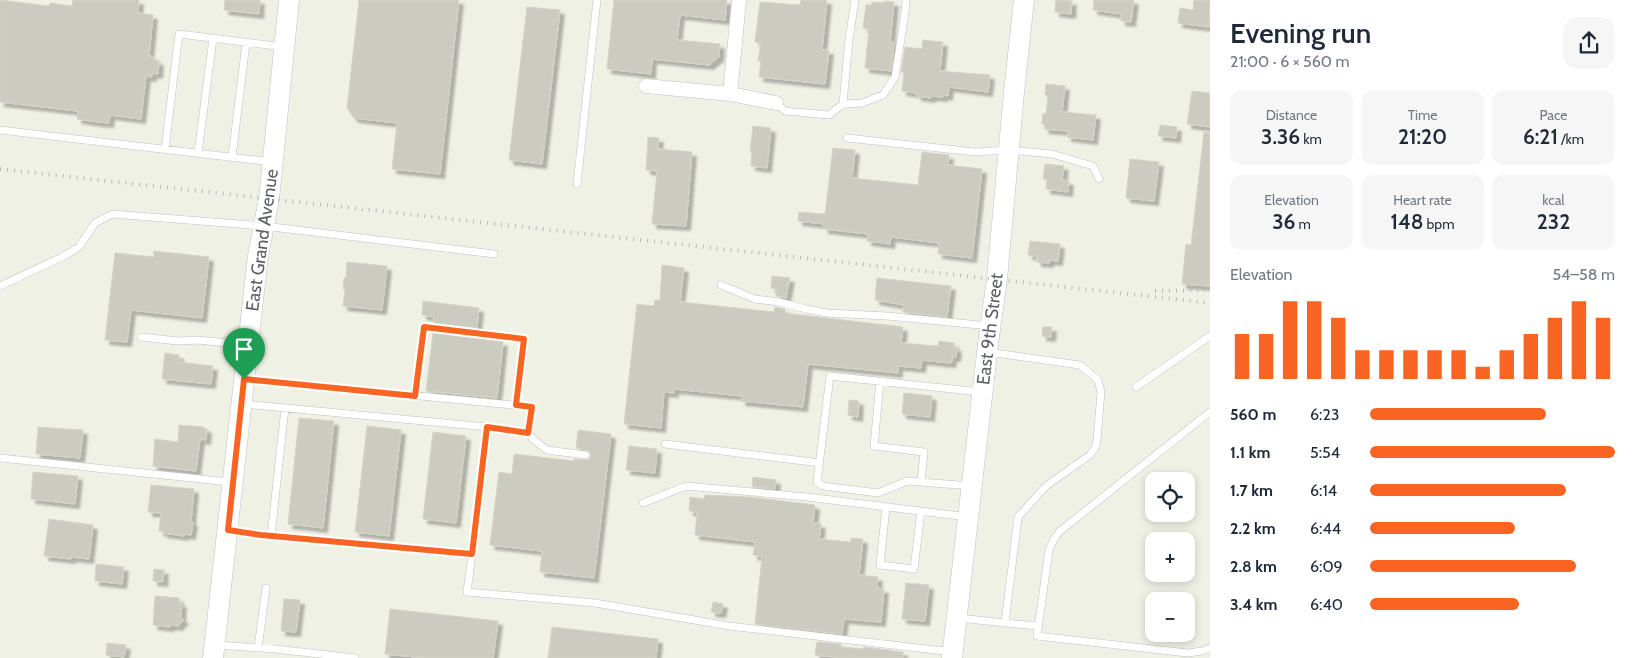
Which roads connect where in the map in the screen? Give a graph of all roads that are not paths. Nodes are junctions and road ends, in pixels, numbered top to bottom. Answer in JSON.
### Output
{"nodes":[{"id":1,"x":289,"y":0,"type":"edge"},
{"id":2,"x":597,"y":0,"type":"edge"},
{"id":3,"x":739,"y":0,"type":"edge"},
{"id":4,"x":855,"y":0,"type":"edge"},
{"id":5,"x":906,"y":0,"type":"edge"},
{"id":6,"x":1024,"y":0,"type":"edge"},
{"id":7,"x":213,"y":38,"type":"junction"},
{"id":8,"x":246,"y":43,"type":"junction"},
{"id":9,"x":284,"y":47,"type":"junction"},
{"id":10,"x":646,"y":86,"type":"dead end"},
{"id":11,"x":730,"y":94,"type":"junction"},
{"id":12,"x":776,"y":103,"type":"joint"},
{"id":13,"x":843,"y":104,"type":"junction"},
{"id":14,"x":0,"y":130,"type":"edge"},
{"id":15,"x":847,"y":138,"type":"dead end"},
{"id":16,"x":165,"y":150,"type":"junction"},
{"id":17,"x":1009,"y":150,"type":"junction"},
{"id":18,"x":198,"y":153,"type":"junction"},
{"id":19,"x":232,"y":157,"type":"junction"},
{"id":20,"x":273,"y":162,"type":"junction"},
{"id":21,"x":1099,"y":179,"type":"dead end"},
{"id":22,"x":577,"y":184,"type":"dead end"},
{"id":23,"x":264,"y":226,"type":"junction"},
{"id":24,"x":494,"y":254,"type":"dead end"},
{"id":25,"x":721,"y":285,"type":"dead end"},
{"id":26,"x":0,"y":286,"type":"edge"},
{"id":27,"x":990,"y":326,"type":"junction"},
{"id":28,"x":1210,"y":336,"type":"edge"},
{"id":29,"x":141,"y":337,"type":"dead end"},
{"id":30,"x":248,"y":345,"type":"junction"},
{"id":31,"x":986,"y":352,"type":"junction"},
{"id":32,"x":244,"y":379,"type":"junction"},
{"id":33,"x":880,"y":381,"type":"junction"},
{"id":34,"x":1136,"y":387,"type":"dead end"},
{"id":35,"x":982,"y":392,"type":"junction"},
{"id":36,"x":415,"y":396,"type":"junction"},
{"id":37,"x":241,"y":404,"type":"junction"},
{"id":38,"x":516,"y":405,"type":"junction"},
{"id":39,"x":286,"y":408,"type":"junction"},
{"id":40,"x":1210,"y":412,"type":"edge"},
{"id":41,"x":487,"y":427,"type":"junction"},
{"id":42,"x":528,"y":433,"type":"junction"},
{"id":43,"x":665,"y":444,"type":"dead end"},
{"id":44,"x":586,"y":455,"type":"dead end"},
{"id":45,"x":0,"y":458,"type":"edge"},
{"id":46,"x":820,"y":463,"type":"junction"},
{"id":47,"x":233,"y":482,"type":"junction"},
{"id":48,"x":921,"y":482,"type":"junction"},
{"id":49,"x":972,"y":486,"type":"junction"},
{"id":50,"x":643,"y":503,"type":"dead end"},
{"id":51,"x":886,"y":507,"type":"junction"},
{"id":52,"x":921,"y":511,"type":"junction"},
{"id":53,"x":968,"y":517,"type":"junction"},
{"id":54,"x":228,"y":530,"type":"junction"},
{"id":55,"x":271,"y":536,"type":"junction"},
{"id":56,"x":472,"y":554,"type":"junction"},
{"id":57,"x":266,"y":588,"type":"dead end"},
{"id":58,"x":957,"y":617,"type":"junction"},
{"id":59,"x":1005,"y":623,"type":"junction"},
{"id":60,"x":1038,"y":626,"type":"junction"},
{"id":61,"x":258,"y":648,"type":"junction"},
{"id":62,"x":1210,"y":648,"type":"edge"},
{"id":63,"x":213,"y":652,"type":"edge"},
{"id":64,"x":952,"y":655,"type":"edge"},
{"id":65,"x":355,"y":658,"type":"edge"}],
"edges":[{"from":1,"to":9,"type":"street","name":"East Grand Avenue"},
{"from":2,"to":22,"type":"lane"},
{"from":3,"to":11,"type":"street"},
{"from":4,"to":13,"type":"lane"},
{"from":5,"to":13,"type":"lane"},
{"from":6,"to":17,"type":"street","name":"East 9th Street"},
{"from":7,"to":8,"type":"lane"},
{"from":7,"to":16,"type":"lane"},
{"from":7,"to":18,"type":"lane"},
{"from":8,"to":9,"type":"lane"},
{"from":8,"to":19,"type":"lane"},
{"from":9,"to":20,"type":"street","name":"East Grand Avenue"},
{"from":10,"to":11,"type":"street"},
{"from":11,"to":12,"type":"street"},
{"from":12,"to":13,"type":"lane"},
{"from":14,"to":16,"type":"lane"},
{"from":15,"to":17,"type":"lane"},
{"from":16,"to":18,"type":"lane"},
{"from":17,"to":21,"type":"lane"},
{"from":17,"to":27,"type":"street","name":"East 9th Street"},
{"from":18,"to":19,"type":"lane"},
{"from":19,"to":20,"type":"lane"},
{"from":20,"to":23,"type":"street","name":"East Grand Avenue"},
{"from":23,"to":24,"type":"lane"},
{"from":23,"to":26,"type":"lane"},
{"from":23,"to":30,"type":"street","name":"East Grand Avenue"},
{"from":25,"to":27,"type":"lane"},
{"from":27,"to":31,"type":"street","name":"East 9th Street"},
{"from":28,"to":34,"type":"lane"},
{"from":29,"to":30,"type":"lane"},
{"from":30,"to":32,"type":"street","name":"East Grand Avenue"},
{"from":31,"to":35,"type":"street","name":"East 9th Street"},
{"from":31,"to":59,"type":"lane"},
{"from":32,"to":36,"type":"lane"},
{"from":32,"to":37,"type":"street","name":"East Grand Avenue"},
{"from":33,"to":35,"type":"lane"},
{"from":33,"to":46,"type":"lane"},
{"from":33,"to":48,"type":"lane"},
{"from":35,"to":49,"type":"street","name":"East 9th Street"},
{"from":36,"to":38,"type":"lane"},
{"from":36,"to":38,"type":"lane"},
{"from":37,"to":39,"type":"lane"},
{"from":37,"to":47,"type":"street","name":"East Grand Avenue"},
{"from":38,"to":42,"type":"lane"},
{"from":39,"to":41,"type":"lane"},
{"from":39,"to":55,"type":"lane"},
{"from":40,"to":60,"type":"lane"},
{"from":41,"to":42,"type":"lane"},
{"from":41,"to":56,"type":"lane"},
{"from":42,"to":44,"type":"lane"},
{"from":43,"to":46,"type":"lane"},
{"from":45,"to":47,"type":"lane"},
{"from":46,"to":48,"type":"lane"},
{"from":47,"to":54,"type":"street","name":"East Grand Avenue"},
{"from":48,"to":49,"type":"lane"},
{"from":49,"to":53,"type":"street","name":"East 9th Street"},
{"from":50,"to":51,"type":"lane"},
{"from":51,"to":52,"type":"lane"},
{"from":51,"to":52,"type":"lane"},
{"from":52,"to":53,"type":"lane"},
{"from":53,"to":58,"type":"street","name":"East 9th Street"},
{"from":54,"to":55,"type":"lane"},
{"from":54,"to":63,"type":"street","name":"East Grand Avenue"},
{"from":55,"to":56,"type":"lane"},
{"from":56,"to":64,"type":"lane"},
{"from":57,"to":61,"type":"lane"},
{"from":58,"to":59,"type":"lane"},
{"from":58,"to":64,"type":"street","name":"East 9th Street"},
{"from":59,"to":60,"type":"lane"},
{"from":60,"to":62,"type":"lane"},
{"from":61,"to":63,"type":"lane"},
{"from":61,"to":65,"type":"lane"}]}
